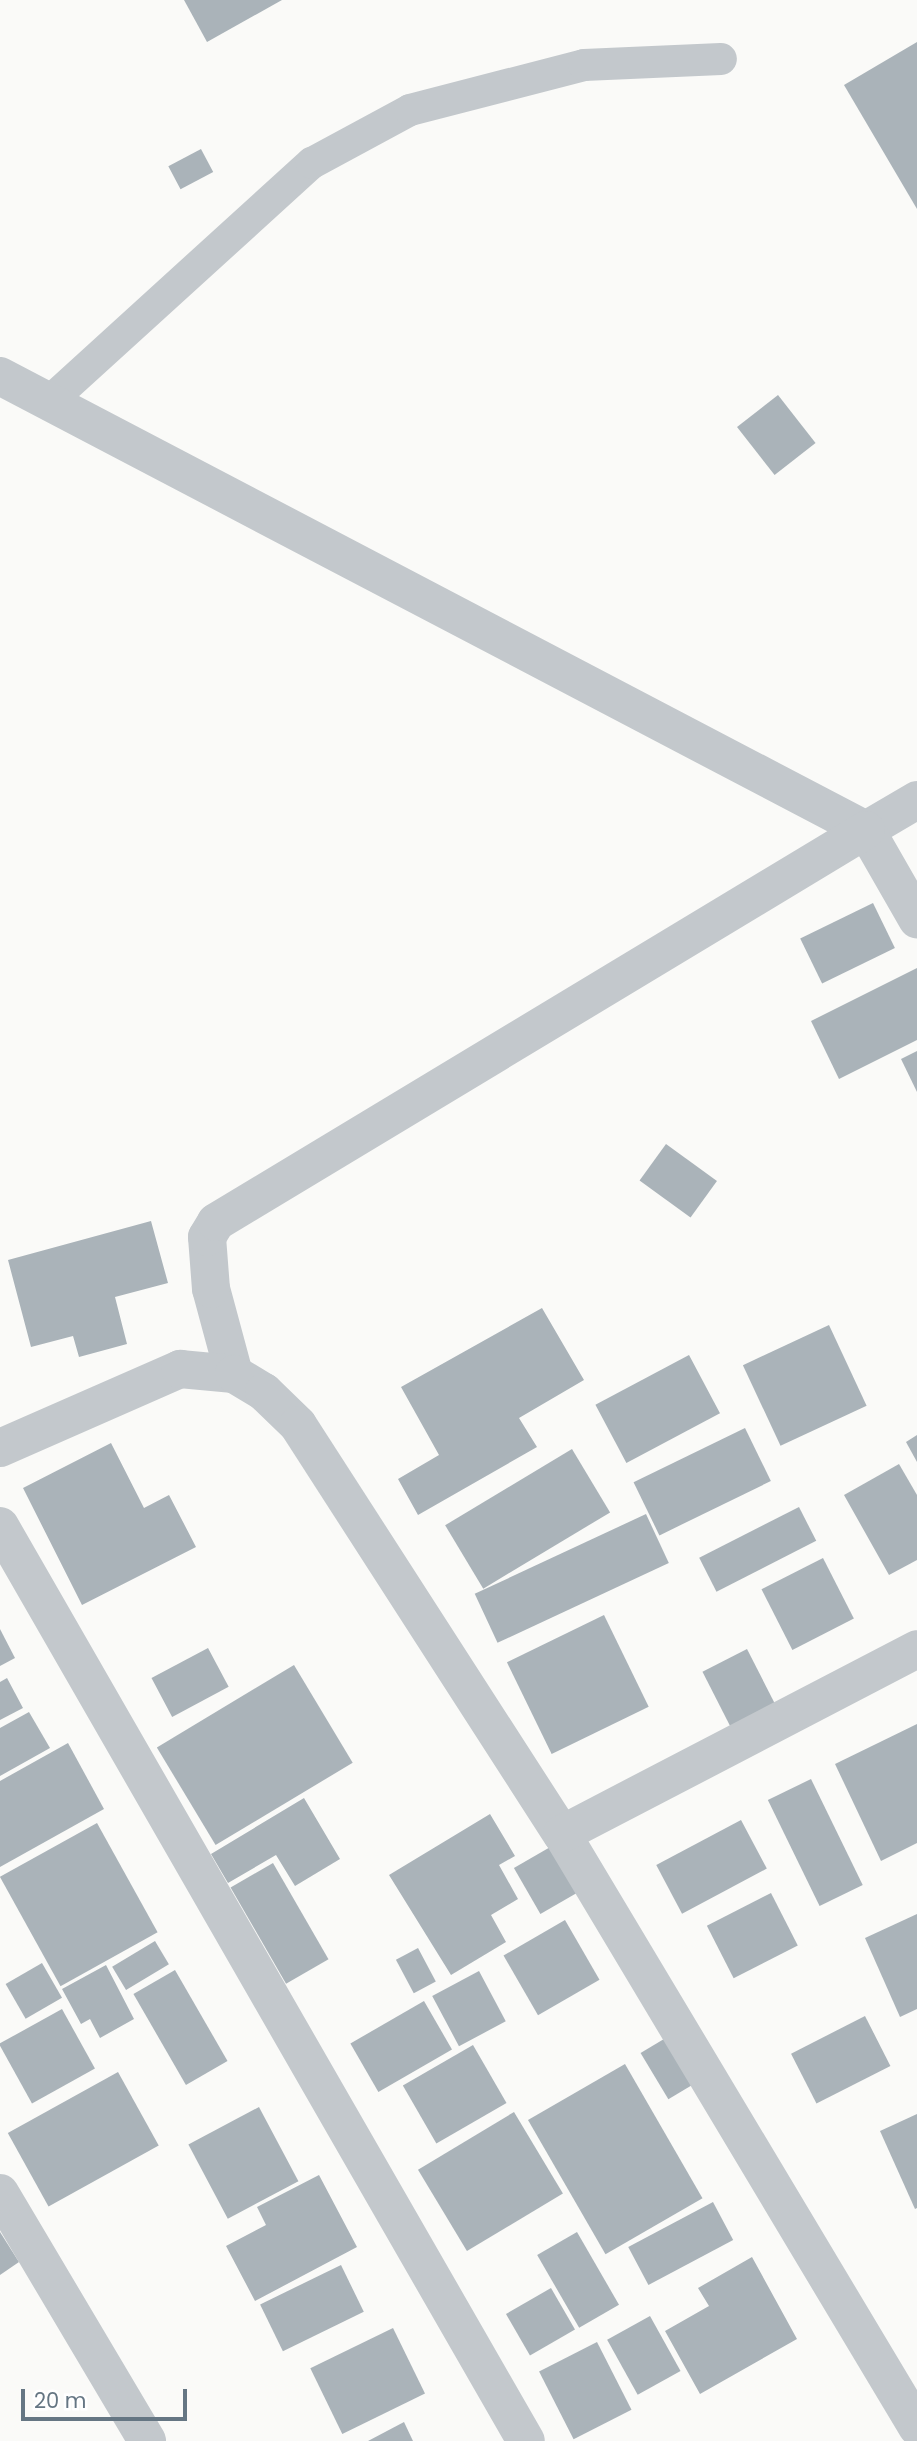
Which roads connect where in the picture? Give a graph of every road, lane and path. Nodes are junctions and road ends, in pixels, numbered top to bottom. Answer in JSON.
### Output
{"nodes":[{"id":1,"x":721,"y":59,"type":"dead end"},
{"id":2,"x":0,"y":376,"type":"edge"},
{"id":3,"x":50,"y":401,"type":"junction"},
{"id":4,"x":917,"y":800,"type":"edge"},
{"id":5,"x":866,"y":830,"type":"junction"},
{"id":6,"x":917,"y":919,"type":"edge"},
{"id":7,"x":234,"y":1374,"type":"junction"},
{"id":8,"x":0,"y":1448,"type":"edge"},
{"id":9,"x":0,"y":1526,"type":"edge"},
{"id":10,"x":917,"y":1649,"type":"edge"},
{"id":11,"x":562,"y":1834,"type":"junction"},
{"id":12,"x":0,"y":2193,"type":"edge"},
{"id":13,"x":917,"y":2427,"type":"edge"},
{"id":14,"x":147,"y":2441,"type":"edge"},
{"id":15,"x":526,"y":2441,"type":"edge"}],
"edges":[{"from":1,"to":3,"type":"lane"},
{"from":2,"to":3,"type":"street"},
{"from":3,"to":5,"type":"street"},
{"from":4,"to":5,"type":"street"},
{"from":5,"to":6,"type":"street"},
{"from":5,"to":7,"type":"street"},
{"from":7,"to":8,"type":"street"},
{"from":7,"to":11,"type":"street"},
{"from":9,"to":15,"type":"street"},
{"from":10,"to":11,"type":"street"},
{"from":11,"to":13,"type":"street"},
{"from":12,"to":14,"type":"street"}]}
